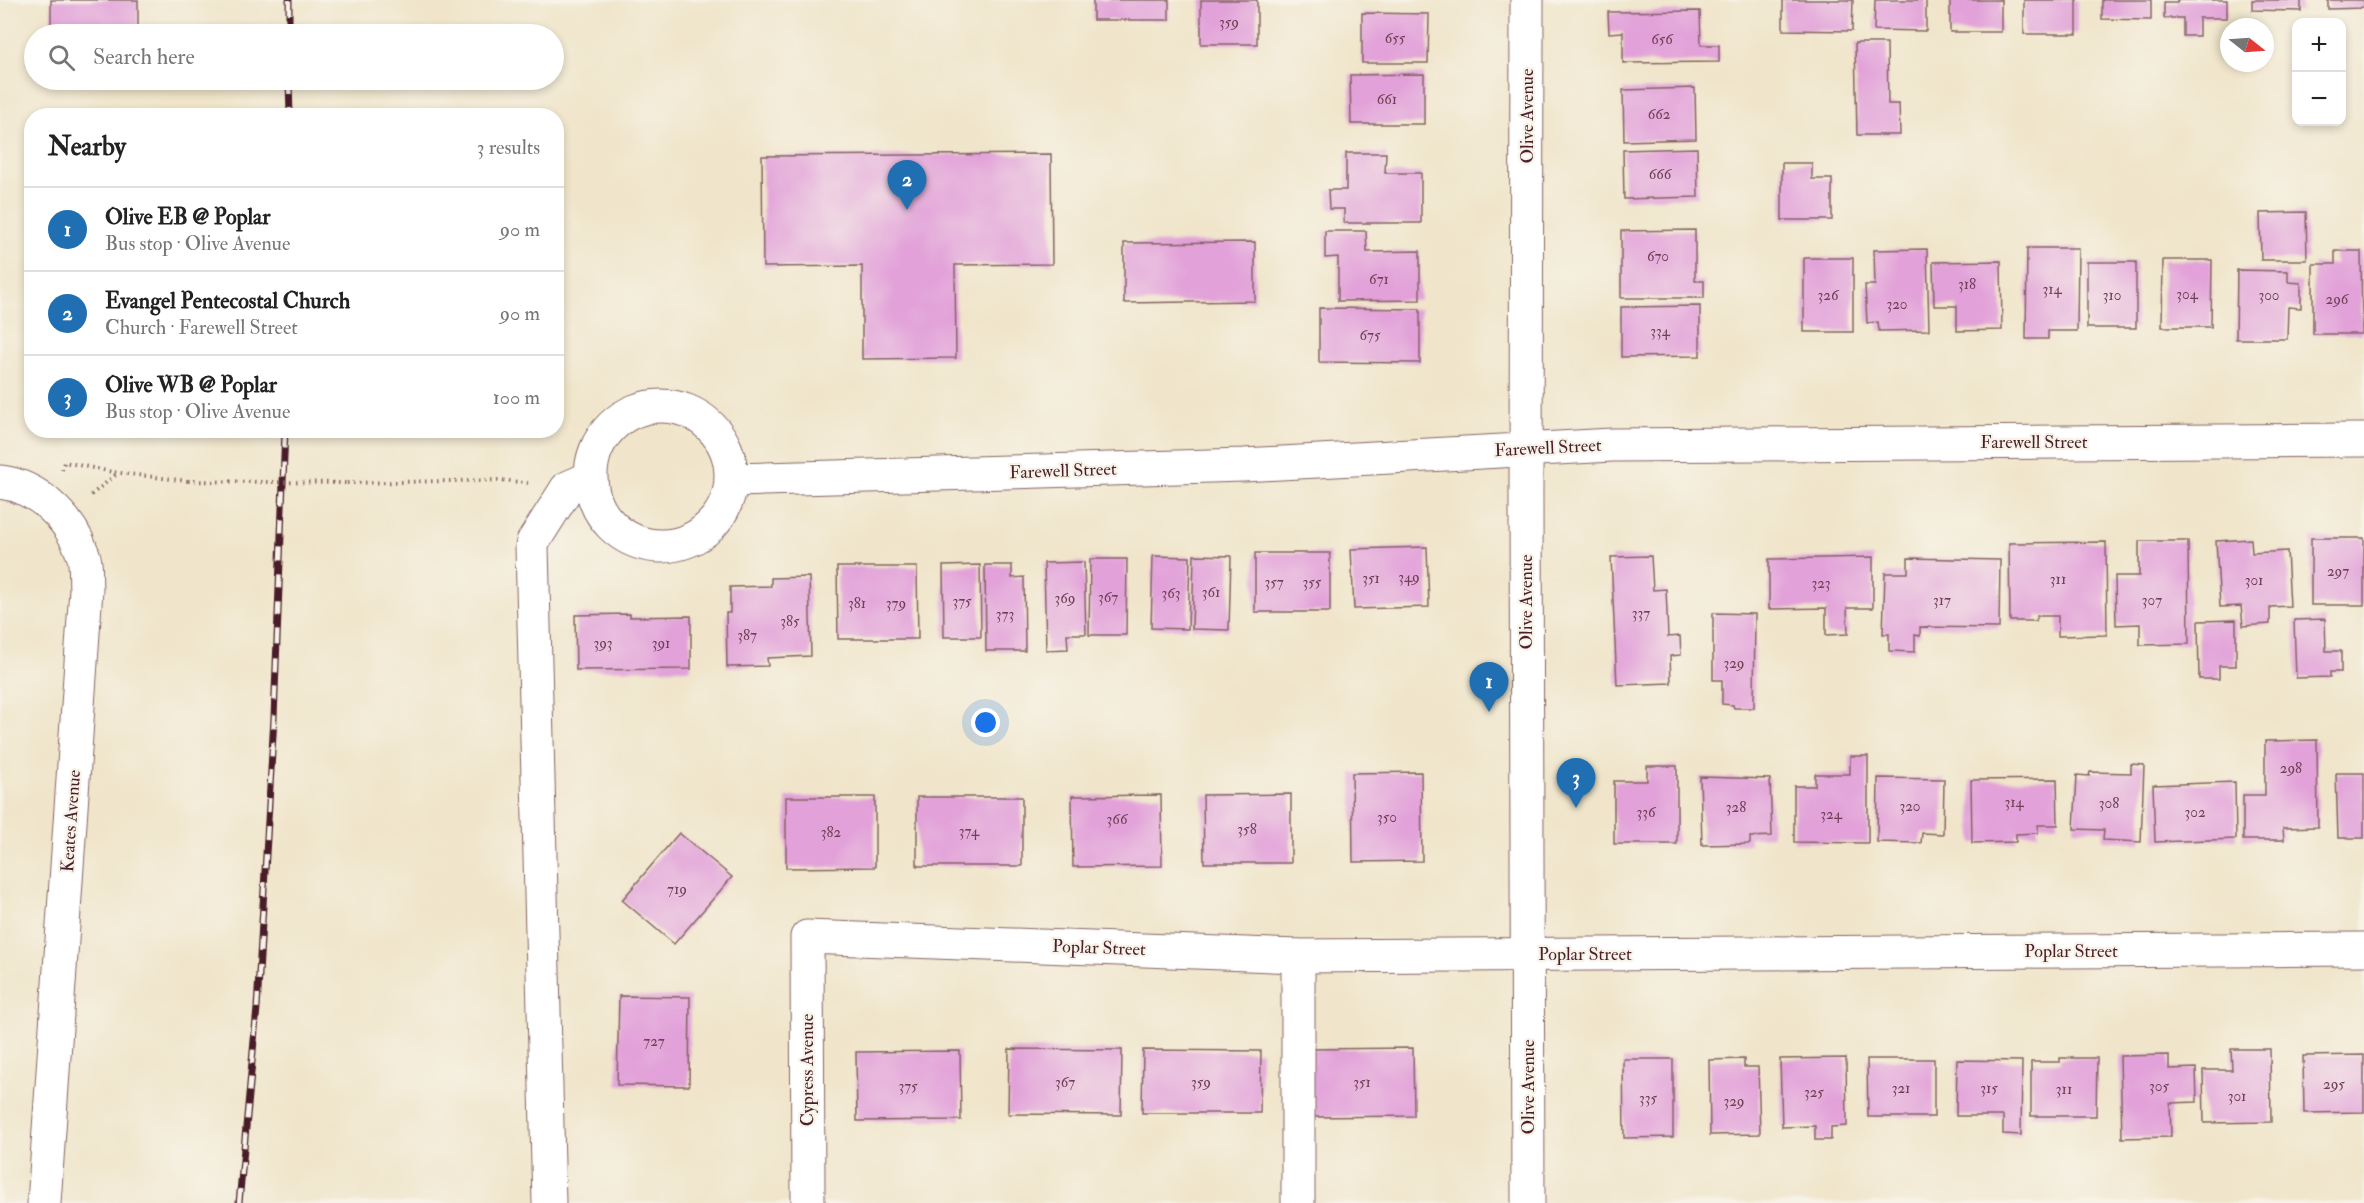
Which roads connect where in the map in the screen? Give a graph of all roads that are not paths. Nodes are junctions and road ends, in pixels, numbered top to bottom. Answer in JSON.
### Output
{"nodes":[{"id":1,"x":1527,"y":0,"type":"edge"},
{"id":2,"x":2364,"y":440,"type":"edge"},
{"id":3,"x":1526,"y":449,"type":"junction"},
{"id":4,"x":733,"y":480,"type":"junction"},
{"id":5,"x":0,"y":482,"type":"edge"},
{"id":6,"x":578,"y":483,"type":"junction"},
{"id":7,"x":807,"y":937,"type":"joint"},
{"id":8,"x":2364,"y":949,"type":"edge"},
{"id":9,"x":1528,"y":954,"type":"junction"},
{"id":10,"x":1298,"y":956,"type":"junction"},
{"id":11,"x":44,"y":1203,"type":"edge"},
{"id":12,"x":549,"y":1203,"type":"edge"},
{"id":13,"x":807,"y":1203,"type":"edge"},
{"id":14,"x":1298,"y":1203,"type":"edge"},
{"id":15,"x":1528,"y":1203,"type":"edge"}],
"edges":[{"from":1,"to":3,"type":"street","name":"Olive Avenue"},
{"from":2,"to":3,"type":"street","name":"Farewell Street"},
{"from":3,"to":4,"type":"street","name":"Farewell Street"},
{"from":3,"to":9,"type":"street","name":"Olive Avenue"},
{"from":4,"to":6,"type":"street"},
{"from":4,"to":6,"type":"street"},
{"from":5,"to":11,"type":"street","name":"Keates Avenue"},
{"from":6,"to":12,"type":"street"},
{"from":7,"to":10,"type":"street","name":"Poplar Street"},
{"from":7,"to":13,"type":"street","name":"Cypress Avenue"},
{"from":8,"to":9,"type":"street","name":"Poplar Street"},
{"from":9,"to":10,"type":"street","name":"Poplar Street"},
{"from":9,"to":15,"type":"street","name":"Olive Avenue"},
{"from":10,"to":14,"type":"street"}]}
